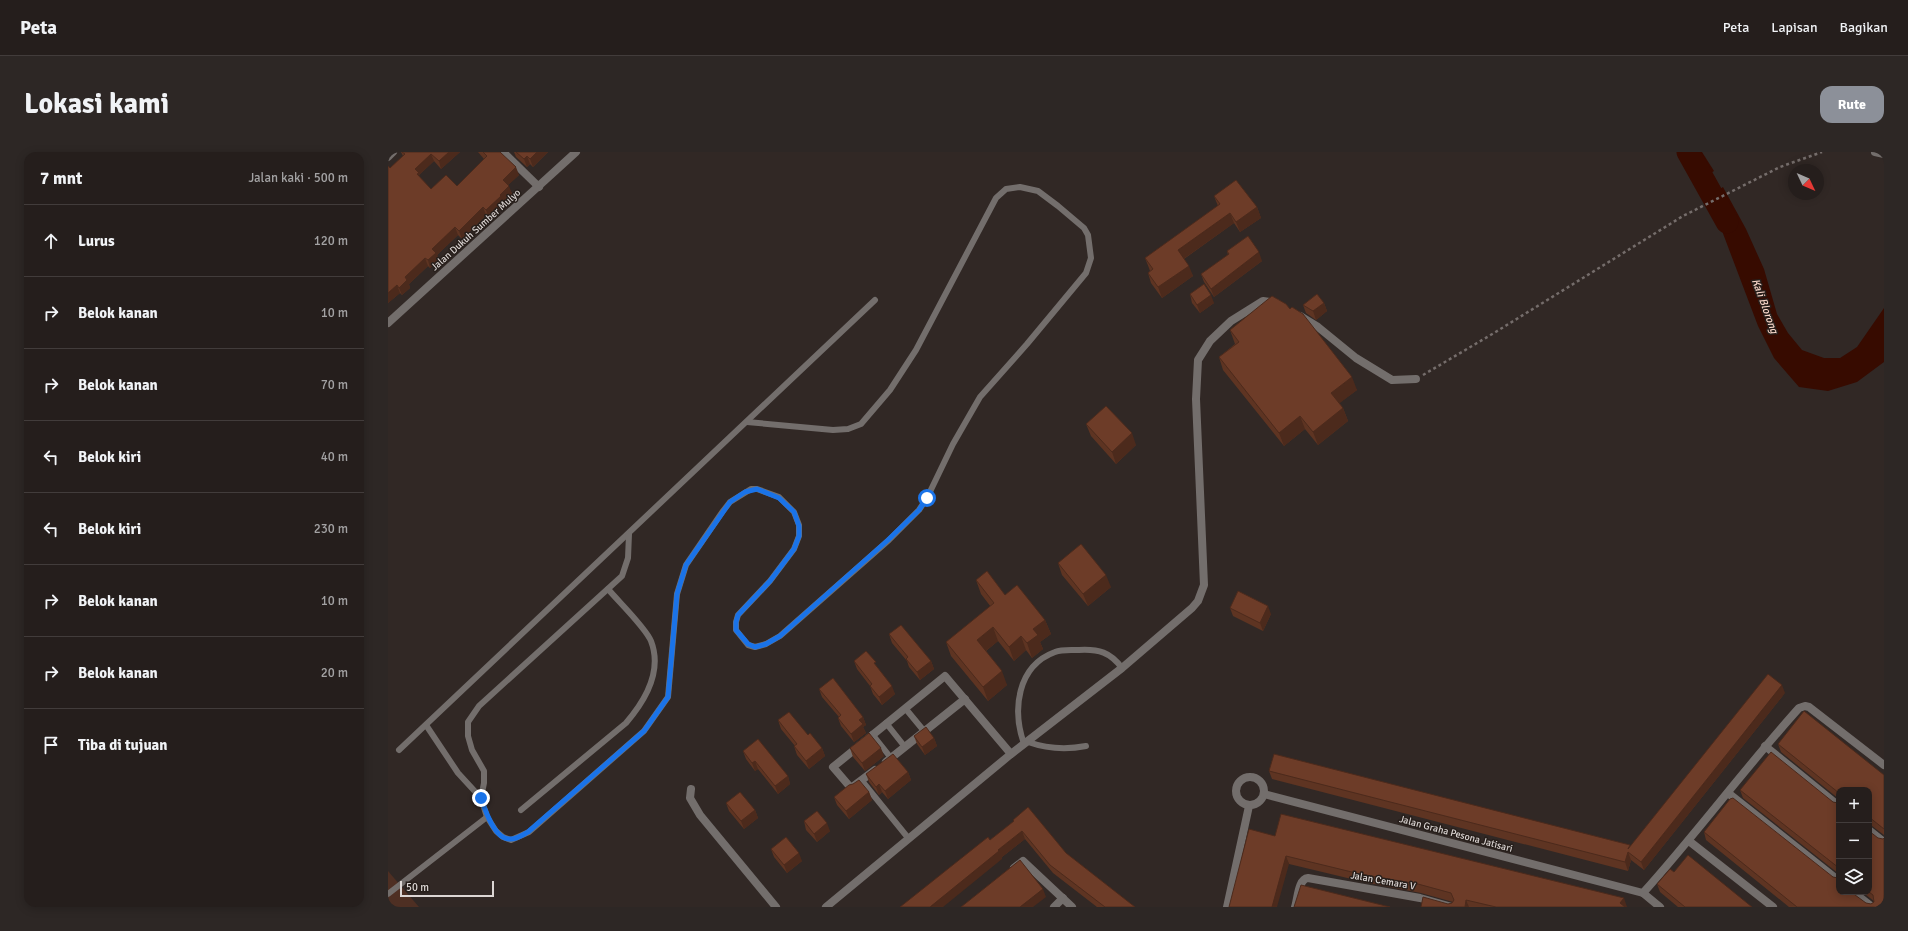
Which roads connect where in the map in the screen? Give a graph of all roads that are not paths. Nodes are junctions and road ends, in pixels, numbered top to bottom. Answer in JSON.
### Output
{"nodes":[{"id":1,"x":394,"y":152,"type":"edge"},
{"id":2,"x":503,"y":152,"type":"edge"},
{"id":3,"x":576,"y":152,"type":"edge"},
{"id":4,"x":1875,"y":152,"type":"edge"},
{"id":5,"x":1884,"y":154,"type":"edge"},
{"id":6,"x":388,"y":157,"type":"edge"},
{"id":7,"x":539,"y":187,"type":"junction"},
{"id":8,"x":875,"y":300,"type":"dead end"},
{"id":9,"x":388,"y":323,"type":"edge"},
{"id":10,"x":1416,"y":379,"type":"road end"},
{"id":11,"x":747,"y":422,"type":"junction"},
{"id":12,"x":629,"y":534,"type":"junction"},
{"id":13,"x":608,"y":588,"type":"junction"},
{"id":14,"x":1122,"y":668,"type":"junction"},
{"id":15,"x":965,"y":699,"type":"junction"},
{"id":16,"x":905,"y":708,"type":"junction"},
{"id":17,"x":886,"y":723,"type":"junction"},
{"id":18,"x":426,"y":725,"type":"junction"},
{"id":19,"x":924,"y":731,"type":"junction"},
{"id":20,"x":872,"y":734,"type":"junction"},
{"id":21,"x":1026,"y":743,"type":"junction"},
{"id":22,"x":1086,"y":746,"type":"dead end"},
{"id":23,"x":1765,"y":746,"type":"junction"},
{"id":24,"x":905,"y":747,"type":"junction"},
{"id":25,"x":399,"y":750,"type":"dead end"},
{"id":26,"x":1011,"y":754,"type":"junction"},
{"id":27,"x":891,"y":758,"type":"junction"},
{"id":28,"x":1884,"y":765,"type":"edge"},
{"id":29,"x":862,"y":781,"type":"junction"},
{"id":30,"x":691,"y":789,"type":"dead end"},
{"id":31,"x":1728,"y":793,"type":"junction"},
{"id":32,"x":1264,"y":794,"type":"junction"},
{"id":33,"x":481,"y":798,"type":"junction"},
{"id":34,"x":1836,"y":804,"type":"edge"},
{"id":35,"x":1249,"y":806,"type":"junction"},
{"id":36,"x":521,"y":810,"type":"dead end"},
{"id":37,"x":487,"y":817,"type":"junction"},
{"id":38,"x":1872,"y":832,"type":"edge"},
{"id":39,"x":909,"y":838,"type":"junction"},
{"id":40,"x":1689,"y":841,"type":"junction"},
{"id":41,"x":1884,"y":842,"type":"edge"},
{"id":42,"x":1005,"y":875,"type":"edge"},
{"id":43,"x":1836,"y":879,"type":"edge"},
{"id":44,"x":1644,"y":893,"type":"junction"},
{"id":45,"x":388,"y":894,"type":"edge"},
{"id":46,"x":1857,"y":895,"type":"edge"},
{"id":47,"x":1063,"y":898,"type":"junction"},
{"id":48,"x":1420,"y":898,"type":"junction"},
{"id":49,"x":776,"y":907,"type":"edge"},
{"id":50,"x":826,"y":907,"type":"edge"},
{"id":51,"x":1054,"y":907,"type":"edge"},
{"id":52,"x":1072,"y":907,"type":"edge"},
{"id":53,"x":1227,"y":907,"type":"edge"},
{"id":54,"x":1296,"y":907,"type":"edge"},
{"id":55,"x":1418,"y":907,"type":"edge"},
{"id":56,"x":1452,"y":907,"type":"edge"},
{"id":57,"x":1660,"y":907,"type":"edge"},
{"id":58,"x":1773,"y":907,"type":"edge"},
{"id":59,"x":1872,"y":907,"type":"edge"}],
"edges":[{"from":1,"to":6,"type":"street"},
{"from":2,"to":7,"type":"street"},
{"from":3,"to":7,"type":"street","name":"Jalan Dukuh Sumber Mulyo"},
{"from":4,"to":5,"type":"street"},
{"from":7,"to":9,"type":"street","name":"Jalan Dukuh Sumber Mulyo"},
{"from":8,"to":11,"type":"lane"},
{"from":10,"to":14,"type":"street"},
{"from":11,"to":12,"type":"lane"},
{"from":11,"to":37,"type":"lane"},
{"from":12,"to":13,"type":"lane"},
{"from":12,"to":18,"type":"lane"},
{"from":13,"to":33,"type":"lane"},
{"from":13,"to":36,"type":"lane"},
{"from":14,"to":21,"type":"street"},
{"from":14,"to":21,"type":"lane"},
{"from":15,"to":16,"type":"street"},
{"from":15,"to":19,"type":"street"},
{"from":15,"to":26,"type":"street"},
{"from":16,"to":17,"type":"street"},
{"from":16,"to":19,"type":"lane"},
{"from":17,"to":20,"type":"street"},
{"from":17,"to":24,"type":"lane"},
{"from":18,"to":25,"type":"lane"},
{"from":18,"to":33,"type":"lane"},
{"from":19,"to":24,"type":"street"},
{"from":20,"to":27,"type":"lane"},
{"from":20,"to":29,"type":"street"},
{"from":21,"to":22,"type":"lane"},
{"from":21,"to":26,"type":"street"},
{"from":23,"to":28,"type":"street"},
{"from":23,"to":31,"type":"street"},
{"from":23,"to":34,"type":"street"},
{"from":24,"to":27,"type":"street"},
{"from":26,"to":39,"type":"street"},
{"from":27,"to":29,"type":"street"},
{"from":29,"to":39,"type":"lane"},
{"from":30,"to":49,"type":"street"},
{"from":31,"to":40,"type":"street"},
{"from":31,"to":43,"type":"street"},
{"from":32,"to":35,"type":"street"},
{"from":32,"to":35,"type":"street"},
{"from":32,"to":44,"type":"street","name":"Jalan Graha Pesona Jatisari"},
{"from":33,"to":37,"type":"lane"},
{"from":35,"to":53,"type":"street"},
{"from":37,"to":45,"type":"lane"},
{"from":38,"to":41,"type":"street"},
{"from":39,"to":50,"type":"street"},
{"from":40,"to":44,"type":"street"},
{"from":40,"to":58,"type":"street"},
{"from":42,"to":47,"type":"street"},
{"from":44,"to":57,"type":"street","name":"Jalan Graha Pesona Jatisari"},
{"from":46,"to":59,"type":"street"},
{"from":47,"to":51,"type":"street"},
{"from":47,"to":52,"type":"street"},
{"from":48,"to":54,"type":"street","name":"Jalan Cemara V"},
{"from":48,"to":55,"type":"street"},
{"from":48,"to":56,"type":"street","name":"Jalan Cemara V"}]}
